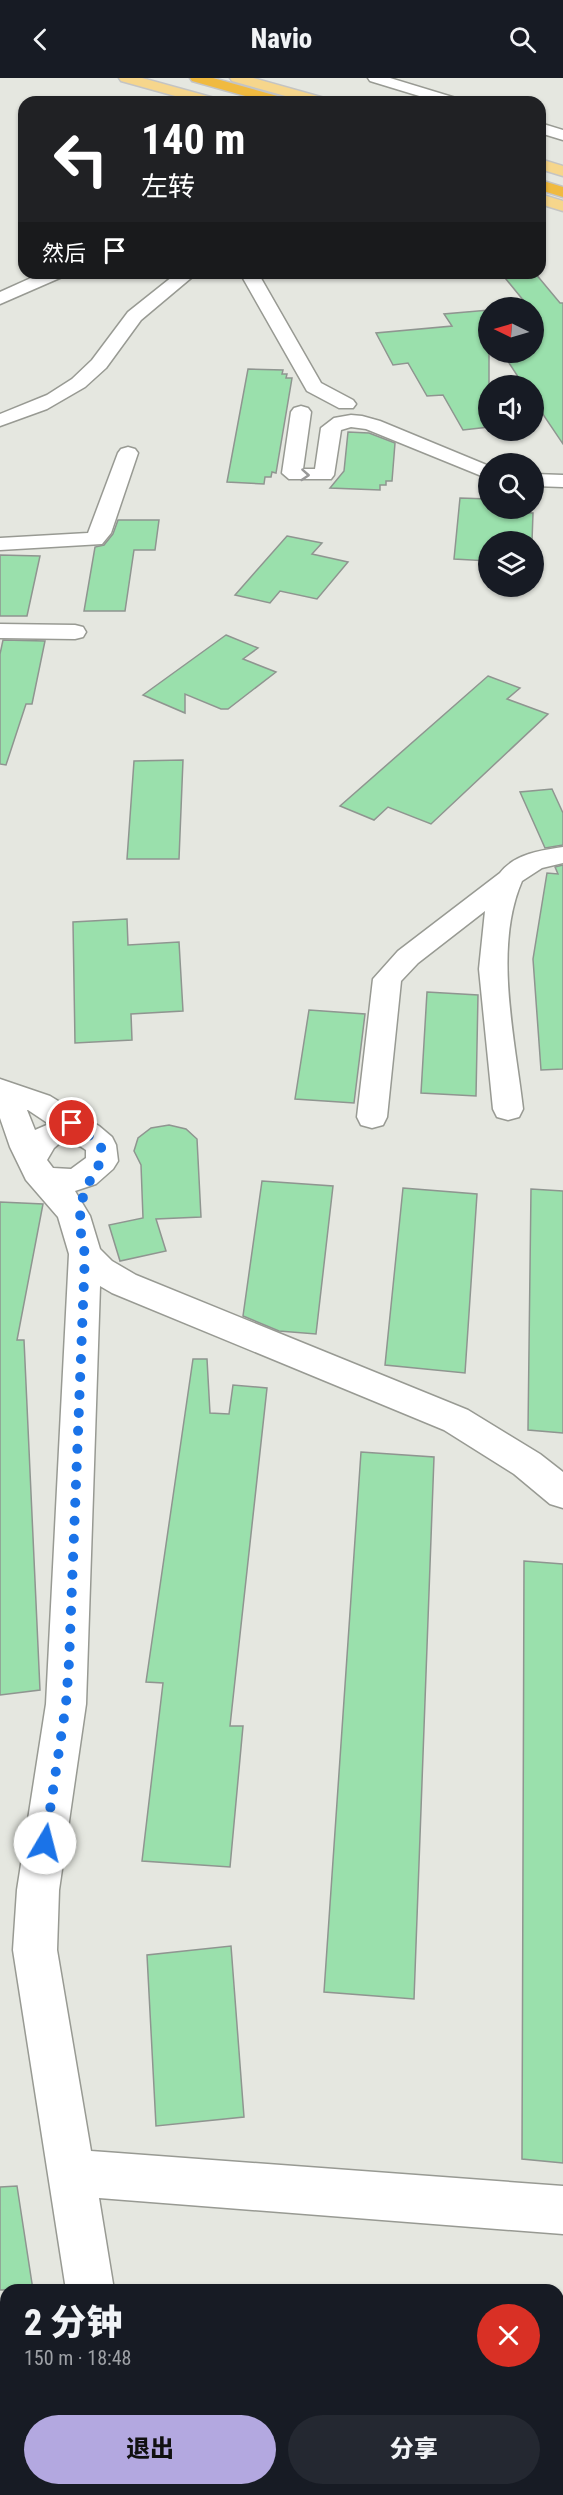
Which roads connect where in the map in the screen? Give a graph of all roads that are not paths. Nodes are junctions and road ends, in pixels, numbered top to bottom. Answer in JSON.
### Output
{"nodes":[{"id":1,"x":126,"y":78,"type":"edge"},
{"id":2,"x":170,"y":78,"type":"edge"},
{"id":3,"x":197,"y":78,"type":"edge"},
{"id":4,"x":240,"y":78,"type":"edge"},
{"id":5,"x":375,"y":78,"type":"edge"},
{"id":6,"x":191,"y":96,"type":"edge"},
{"id":7,"x":234,"y":96,"type":"edge"},
{"id":8,"x":262,"y":96,"type":"edge"},
{"id":9,"x":302,"y":96,"type":"edge"},
{"id":10,"x":434,"y":96,"type":"edge"},
{"id":11,"x":546,"y":130,"type":"edge"},
{"id":12,"x":563,"y":135,"type":"edge"},
{"id":13,"x":546,"y":167,"type":"edge"},
{"id":14,"x":563,"y":171,"type":"edge"},
{"id":15,"x":546,"y":179,"type":"edge"},
{"id":16,"x":563,"y":184,"type":"edge"},
{"id":17,"x":546,"y":187,"type":"edge"},
{"id":18,"x":563,"y":192,"type":"edge"},
{"id":19,"x":546,"y":201,"type":"edge"},
{"id":20,"x":563,"y":206,"type":"edge"},
{"id":21,"x":44,"y":279,"type":"edge"},
{"id":22,"x":181,"y":279,"type":"edge"},
{"id":23,"x":252,"y":279,"type":"edge"},
{"id":24,"x":0,"y":300,"type":"edge"},
{"id":25,"x":314,"y":387,"type":"junction"},
{"id":26,"x":324,"y":417,"type":"junction"},
{"id":27,"x":0,"y":420,"type":"edge"},
{"id":28,"x":128,"y":453,"type":"dead end"},
{"id":29,"x":478,"y":468,"type":"edge"},
{"id":30,"x":544,"y":480,"type":"edge"},
{"id":31,"x":563,"y":480,"type":"edge"},
{"id":32,"x":0,"y":544,"type":"edge"},
{"id":33,"x":0,"y":631,"type":"edge"},
{"id":34,"x":75,"y":632,"type":"dead end"},
{"id":35,"x":563,"y":855,"type":"edge"},
{"id":36,"x":509,"y":879,"type":"junction"},
{"id":37,"x":0,"y":1091,"type":"edge"},
{"id":38,"x":508,"y":1110,"type":"dead end"},
{"id":39,"x":372,"y":1117,"type":"dead end"},
{"id":40,"x":95,"y":1147,"type":"junction"},
{"id":41,"x":34,"y":1166,"type":"junction"},
{"id":42,"x":82,"y":1244,"type":"junction"},
{"id":43,"x":563,"y":1493,"type":"edge"},
{"id":44,"x":71,"y":2173,"type":"junction"},
{"id":45,"x":563,"y":2210,"type":"edge"},
{"id":46,"x":89,"y":2284,"type":"edge"}],
"edges":[{"from":1,"to":6,"type":"main road"},
{"from":2,"to":7,"type":"highway"},
{"from":3,"to":8,"type":"highway"},
{"from":4,"to":9,"type":"main road"},
{"from":5,"to":10,"type":"street"},
{"from":11,"to":12,"type":"street"},
{"from":13,"to":14,"type":"main road"},
{"from":15,"to":16,"type":"highway"},
{"from":17,"to":18,"type":"highway"},
{"from":19,"to":20,"type":"main road"},
{"from":21,"to":24,"type":"street"},
{"from":22,"to":27,"type":"street"},
{"from":23,"to":25,"type":"street"},
{"from":25,"to":26,"type":"street"},
{"from":25,"to":26,"type":"street"},
{"from":26,"to":29,"type":"street"},
{"from":28,"to":32,"type":"street"},
{"from":30,"to":31,"type":"street"},
{"from":33,"to":34,"type":"street"},
{"from":35,"to":36,"type":"street"},
{"from":36,"to":38,"type":"street"},
{"from":36,"to":39,"type":"street"},
{"from":37,"to":40,"type":"street"},
{"from":37,"to":41,"type":"street"},
{"from":40,"to":41,"type":"street"},
{"from":40,"to":41,"type":"street"},
{"from":40,"to":42,"type":"street"},
{"from":41,"to":42,"type":"street"},
{"from":42,"to":43,"type":"street"},
{"from":42,"to":44,"type":"street"},
{"from":44,"to":45,"type":"street"},
{"from":44,"to":46,"type":"street"}]}
